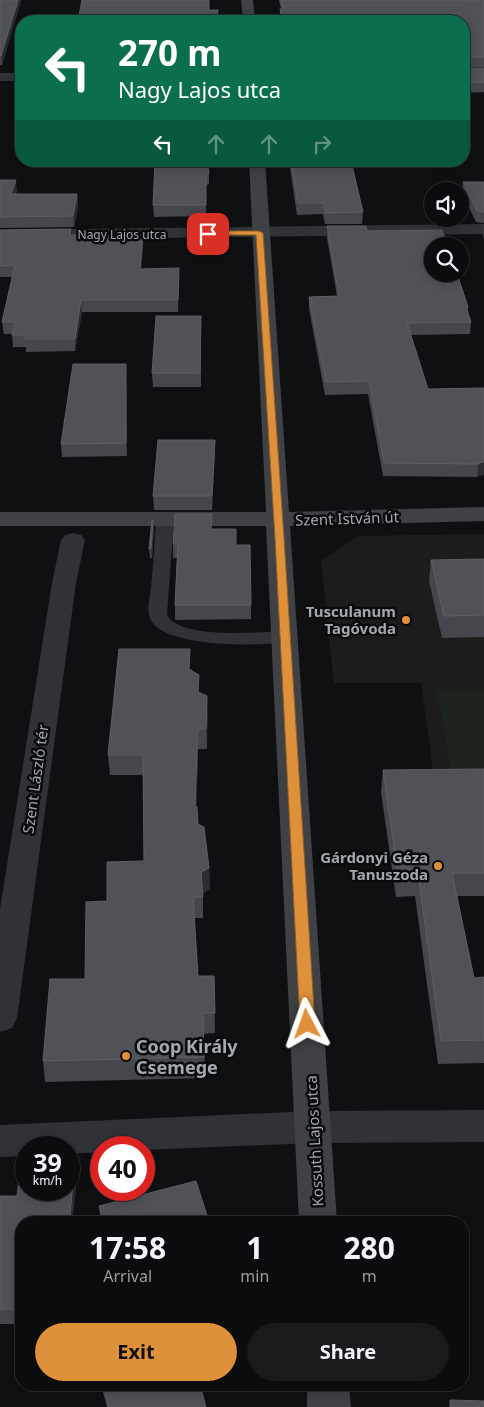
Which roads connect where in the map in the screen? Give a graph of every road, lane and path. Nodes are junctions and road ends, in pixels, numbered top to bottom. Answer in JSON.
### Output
{"nodes":[{"id":1,"x":247,"y":0,"type":"edge"},
{"id":2,"x":248,"y":15,"type":"edge"},
{"id":3,"x":0,"y":77,"type":"edge"},
{"id":4,"x":15,"y":77,"type":"edge"},
{"id":5,"x":257,"y":167,"type":"edge"},
{"id":6,"x":484,"y":229,"type":"edge"},
{"id":7,"x":259,"y":233,"type":"junction"},
{"id":8,"x":0,"y":235,"type":"edge"},
{"id":9,"x":484,"y":514,"type":"edge"},
{"id":10,"x":165,"y":518,"type":"junction"},
{"id":11,"x":0,"y":519,"type":"edge"},
{"id":12,"x":278,"y":520,"type":"junction"},
{"id":13,"x":73,"y":540,"type":"dead end"},
{"id":14,"x":285,"y":637,"type":"junction"},
{"id":15,"x":0,"y":1018,"type":"edge"},
{"id":16,"x":484,"y":1126,"type":"edge"},
{"id":17,"x":313,"y":1127,"type":"junction"},
{"id":18,"x":0,"y":1141,"type":"edge"},
{"id":19,"x":318,"y":1216,"type":"edge"},
{"id":20,"x":328,"y":1391,"type":"edge"},
{"id":21,"x":329,"y":1407,"type":"edge"}],
"edges":[{"from":1,"to":2,"type":"street"},
{"from":3,"to":4,"type":"street"},
{"from":5,"to":7,"type":"street","name":"Kossuth Lajos utca"},
{"from":6,"to":7,"type":"street","name":"Nagy Lajos utca"},
{"from":7,"to":8,"type":"street","name":"Nagy Lajos utca"},
{"from":7,"to":12,"type":"street","name":"Kossuth Lajos utca"},
{"from":9,"to":12,"type":"street","name":"Szent István út"},
{"from":10,"to":11,"type":"street","name":"Szent István út"},
{"from":10,"to":12,"type":"street","name":"Szent István út"},
{"from":10,"to":14,"type":"lane"},
{"from":12,"to":14,"type":"street","name":"Kossuth Lajos utca"},
{"from":13,"to":15,"type":"street","name":"Szent László tér"},
{"from":14,"to":17,"type":"street","name":"Kossuth Lajos utca"},
{"from":16,"to":17,"type":"street"},
{"from":17,"to":18,"type":"street"},
{"from":17,"to":19,"type":"street","name":"Kossuth Lajos utca"},
{"from":20,"to":21,"type":"street"}]}
